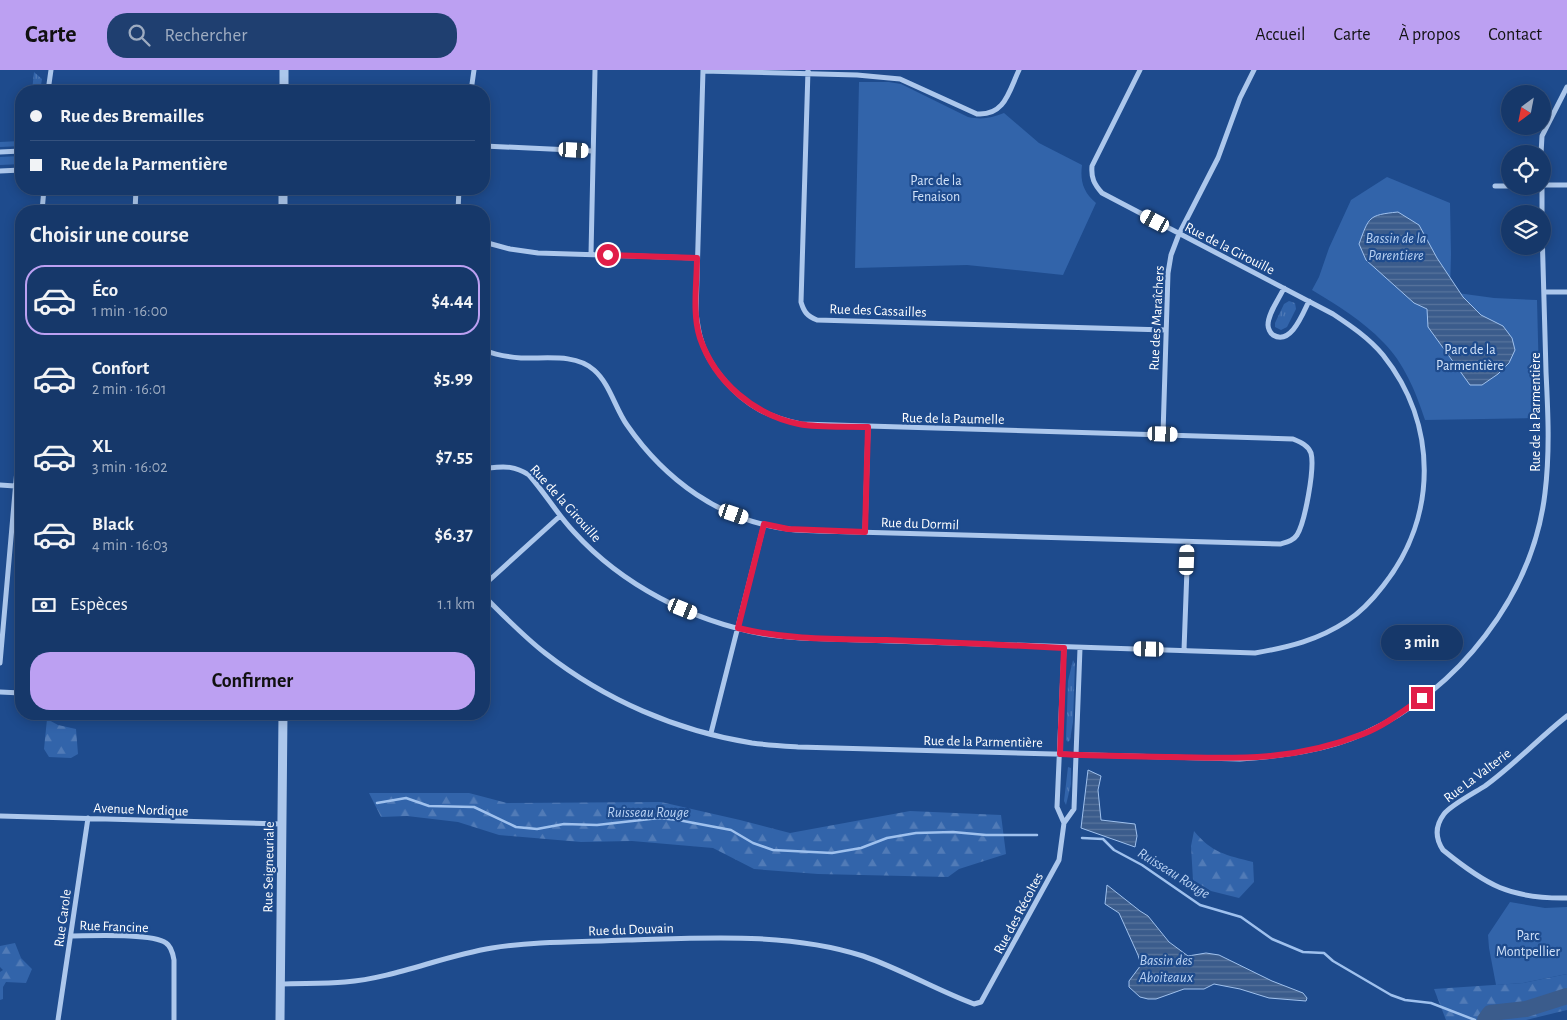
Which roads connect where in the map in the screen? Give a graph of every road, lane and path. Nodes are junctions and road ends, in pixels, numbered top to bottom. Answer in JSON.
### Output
{"nodes":[{"id":1,"x":50,"y":70,"type":"edge"},
{"id":2,"x":284,"y":70,"type":"edge"},
{"id":3,"x":474,"y":70,"type":"edge"},
{"id":4,"x":595,"y":70,"type":"edge"},
{"id":5,"x":703,"y":70,"type":"edge"},
{"id":6,"x":1019,"y":70,"type":"edge"},
{"id":7,"x":1140,"y":70,"type":"edge"},
{"id":8,"x":1254,"y":70,"type":"edge"},
{"id":9,"x":808,"y":72,"type":"edge"},
{"id":10,"x":49,"y":85,"type":"edge"},
{"id":11,"x":284,"y":85,"type":"edge"},
{"id":12,"x":472,"y":85,"type":"edge"},
{"id":13,"x":1567,"y":87,"type":"edge"},
{"id":14,"x":1542,"y":145,"type":"edge"},
{"id":15,"x":490,"y":146,"type":"edge"},
{"id":16,"x":15,"y":151,"type":"edge"},
{"id":17,"x":592,"y":151,"type":"junction"},
{"id":18,"x":0,"y":152,"type":"edge"},
{"id":19,"x":15,"y":170,"type":"edge"},
{"id":20,"x":0,"y":171,"type":"edge"},
{"id":21,"x":1567,"y":185,"type":"edge"},
{"id":22,"x":1495,"y":186,"type":"dead end"},
{"id":23,"x":1501,"y":186,"type":"edge"},
{"id":24,"x":1551,"y":186,"type":"edge"},
{"id":25,"x":1180,"y":234,"type":"junction"},
{"id":26,"x":490,"y":244,"type":"edge"},
{"id":27,"x":591,"y":254,"type":"junction"},
{"id":28,"x":1543,"y":255,"type":"edge"},
{"id":29,"x":697,"y":258,"type":"junction"},
{"id":30,"x":1284,"y":288,"type":"junction"},
{"id":31,"x":1544,"y":292,"type":"junction"},
{"id":32,"x":1567,"y":292,"type":"edge"},
{"id":33,"x":1309,"y":301,"type":"junction"},
{"id":34,"x":1166,"y":330,"type":"junction"},
{"id":35,"x":490,"y":352,"type":"edge"},
{"id":36,"x":868,"y":427,"type":"junction"},
{"id":37,"x":1163,"y":434,"type":"junction"},
{"id":38,"x":490,"y":468,"type":"edge"},
{"id":39,"x":0,"y":485,"type":"edge"},
{"id":40,"x":15,"y":486,"type":"joint"},
{"id":41,"x":560,"y":516,"type":"junction"},
{"id":42,"x":764,"y":524,"type":"junction"},
{"id":43,"x":865,"y":532,"type":"junction"},
{"id":44,"x":1188,"y":542,"type":"junction"},
{"id":45,"x":490,"y":580,"type":"edge"},
{"id":46,"x":0,"y":589,"type":"edge"},
{"id":47,"x":6,"y":589,"type":"junction"},
{"id":48,"x":490,"y":602,"type":"edge"},
{"id":49,"x":738,"y":628,"type":"junction"},
{"id":50,"x":1064,"y":648,"type":"junction"},
{"id":51,"x":1080,"y":648,"type":"junction"},
{"id":52,"x":1184,"y":650,"type":"junction"},
{"id":53,"x":0,"y":663,"type":"edge"},
{"id":54,"x":0,"y":692,"type":"edge"},
{"id":55,"x":15,"y":693,"type":"edge"},
{"id":56,"x":1567,"y":716,"type":"edge"},
{"id":57,"x":282,"y":720,"type":"edge"},
{"id":58,"x":712,"y":733,"type":"junction"},
{"id":59,"x":1060,"y":754,"type":"junction"},
{"id":60,"x":1077,"y":755,"type":"junction"},
{"id":61,"x":0,"y":816,"type":"edge"},
{"id":62,"x":88,"y":818,"type":"junction"},
{"id":63,"x":1064,"y":823,"type":"junction"},
{"id":64,"x":282,"y":824,"type":"junction"},
{"id":65,"x":1567,"y":898,"type":"edge"},
{"id":66,"x":71,"y":936,"type":"junction"},
{"id":67,"x":280,"y":984,"type":"junction"},
{"id":68,"x":974,"y":1004,"type":"joint"},
{"id":69,"x":58,"y":1020,"type":"edge"},
{"id":70,"x":174,"y":1020,"type":"edge"},
{"id":71,"x":280,"y":1020,"type":"edge"}],
"edges":[{"from":1,"to":10,"type":"street"},
{"from":2,"to":11,"type":"street"},
{"from":3,"to":12,"type":"street"},
{"from":4,"to":17,"type":"street"},
{"from":5,"to":9,"type":"street"},
{"from":5,"to":29,"type":"street","name":"Rue de la Paumelle"},
{"from":6,"to":9,"type":"street"},
{"from":7,"to":25,"type":"street","name":"Rue de la Girouille"},
{"from":8,"to":25,"type":"street","name":"Rue des Maraîchers"},
{"from":9,"to":34,"type":"street","name":"Rue des Cassailles"},
{"from":13,"to":14,"type":"street"},
{"from":15,"to":17,"type":"street"},
{"from":16,"to":18,"type":"street"},
{"from":17,"to":27,"type":"street"},
{"from":19,"to":20,"type":"street"},
{"from":21,"to":24,"type":"street"},
{"from":22,"to":23,"type":"street"},
{"from":25,"to":30,"type":"street","name":"Rue de la Girouille"},
{"from":25,"to":34,"type":"street","name":"Rue des Maraîchers"},
{"from":26,"to":27,"type":"street"},
{"from":27,"to":29,"type":"street"},
{"from":28,"to":31,"type":"street","name":"Rue de la Parmentière"},
{"from":29,"to":36,"type":"street","name":"Rue de la Paumelle"},
{"from":30,"to":33,"type":"street","name":"Rue de la Girouille"},
{"from":30,"to":33,"type":"street","name":"Rue de la Girouille"},
{"from":31,"to":32,"type":"street"},
{"from":31,"to":60,"type":"street","name":"Rue de la Parmentière"},
{"from":33,"to":52,"type":"street","name":"Rue de la Girouille"},
{"from":34,"to":37,"type":"street","name":"Rue des Maraîchers"},
{"from":35,"to":42,"type":"street","name":"Rue du Dormil"},
{"from":36,"to":37,"type":"street","name":"Rue de la Paumelle"},
{"from":36,"to":43,"type":"street"},
{"from":37,"to":44,"type":"street","name":"Rue de la Paumelle"},
{"from":38,"to":41,"type":"street","name":"Rue de la Girouille"},
{"from":39,"to":40,"type":"street"},
{"from":40,"to":47,"type":"street"},
{"from":41,"to":45,"type":"street"},
{"from":41,"to":49,"type":"street","name":"Rue de la Girouille"},
{"from":42,"to":43,"type":"street","name":"Rue du Dormil"},
{"from":42,"to":49,"type":"street"},
{"from":43,"to":44,"type":"street","name":"Rue du Dormil"},
{"from":44,"to":52,"type":"street"},
{"from":46,"to":47,"type":"street"},
{"from":47,"to":53,"type":"street"},
{"from":48,"to":58,"type":"street","name":"Rue de la Parmentière"},
{"from":49,"to":50,"type":"street","name":"Rue de la Girouille"},
{"from":49,"to":58,"type":"street"},
{"from":50,"to":51,"type":"street","name":"Rue de la Girouille"},
{"from":50,"to":59,"type":"street","name":"Rue des Récoltes"},
{"from":51,"to":52,"type":"street","name":"Rue de la Girouille"},
{"from":51,"to":60,"type":"street","name":"Rue des Récoltes"},
{"from":54,"to":55,"type":"street"},
{"from":56,"to":65,"type":"street","name":"Rue La Valterie"},
{"from":57,"to":64,"type":"street","name":"Rue Seigneuriale"},
{"from":58,"to":59,"type":"street","name":"Rue de la Parmentière"},
{"from":59,"to":60,"type":"street","name":"Rue de la Parmentière"},
{"from":59,"to":63,"type":"street","name":"Rue des Récoltes"},
{"from":60,"to":63,"type":"street","name":"Rue des Récoltes"},
{"from":61,"to":62,"type":"street","name":"Avenue Nordique"},
{"from":62,"to":64,"type":"street","name":"Avenue Nordique"},
{"from":62,"to":66,"type":"street","name":"Rue Carole"},
{"from":63,"to":68,"type":"street","name":"Rue des Récoltes"},
{"from":64,"to":67,"type":"street","name":"Rue Seigneuriale"},
{"from":66,"to":69,"type":"street","name":"Rue Carole"},
{"from":66,"to":70,"type":"street","name":"Rue Francine"},
{"from":67,"to":68,"type":"street","name":"Rue du Douvain"},
{"from":67,"to":71,"type":"street","name":"Rue Seigneuriale"}]}
